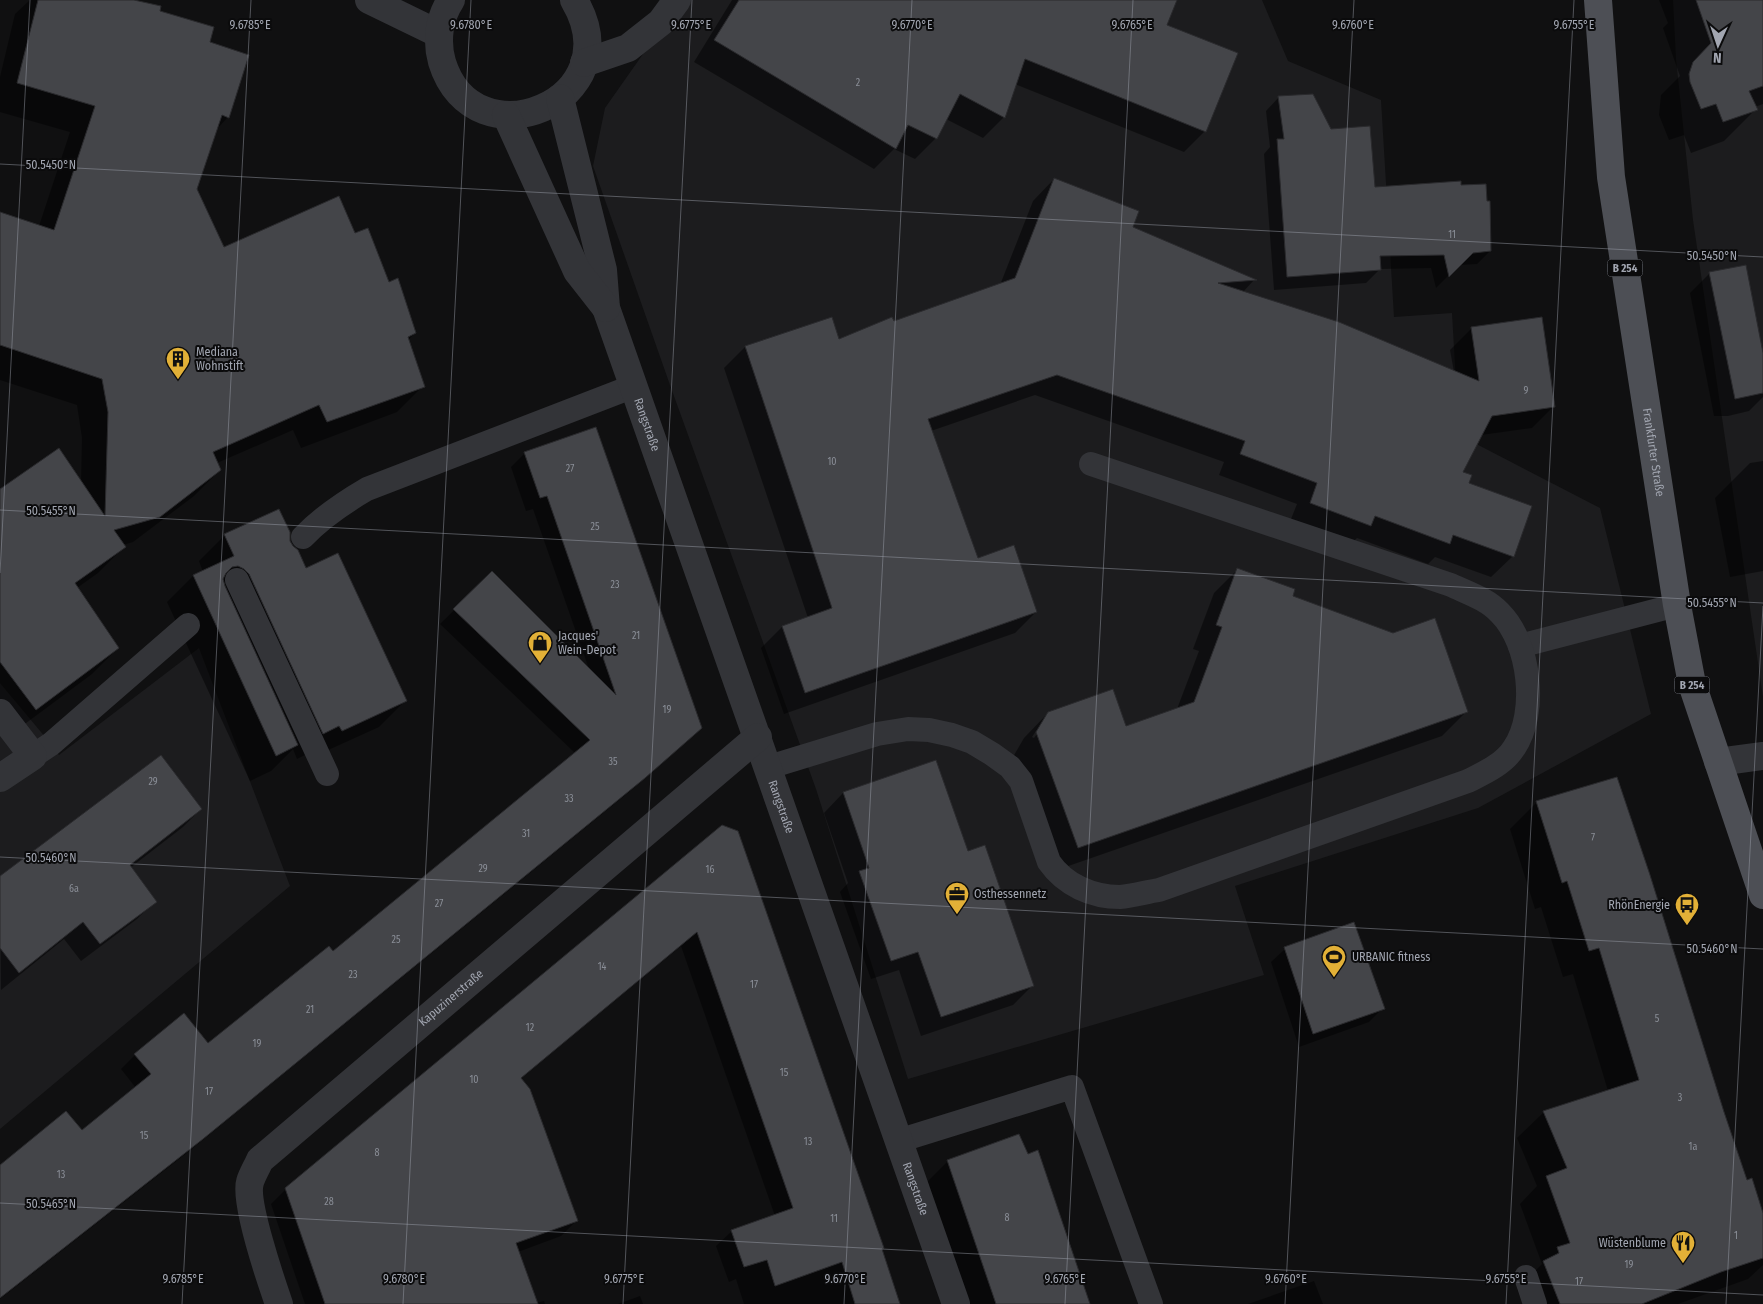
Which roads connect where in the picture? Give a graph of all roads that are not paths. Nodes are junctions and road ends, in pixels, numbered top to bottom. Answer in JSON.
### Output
{"nodes":[{"id":1,"x":369,"y":0,"type":"edge"},
{"id":2,"x":451,"y":0,"type":"edge"},
{"id":3,"x":574,"y":0,"type":"edge"},
{"id":4,"x":677,"y":0,"type":"edge"},
{"id":5,"x":1598,"y":0,"type":"edge"},
{"id":6,"x":439,"y":34,"type":"junction"},
{"id":7,"x":584,"y":63,"type":"junction"},
{"id":8,"x":560,"y":98,"type":"junction"},
{"id":9,"x":506,"y":115,"type":"junction"},
{"id":10,"x":606,"y":308,"type":"junction"},
{"id":11,"x":634,"y":386,"type":"junction"},
{"id":12,"x":1092,"y":464,"type":"dead end"},
{"id":13,"x":303,"y":537,"type":"dead end"},
{"id":14,"x":237,"y":580,"type":"dead end"},
{"id":15,"x":1677,"y":605,"type":"junction"},
{"id":16,"x":188,"y":625,"type":"dead end"},
{"id":17,"x":1520,"y":646,"type":"junction"},
{"id":18,"x":0,"y":713,"type":"edge"},
{"id":19,"x":758,"y":737,"type":"junction"},
{"id":20,"x":33,"y":756,"type":"junction"},
{"id":21,"x":1763,"y":756,"type":"edge"},
{"id":22,"x":1718,"y":762,"type":"junction"},
{"id":23,"x":768,"y":767,"type":"junction"},
{"id":24,"x":327,"y":774,"type":"dead end"},
{"id":25,"x":0,"y":778,"type":"edge"},
{"id":26,"x":1763,"y":895,"type":"edge"},
{"id":27,"x":898,"y":1140,"type":"junction"},
{"id":28,"x":1526,"y":1277,"type":"dead end"},
{"id":29,"x":277,"y":1303,"type":"edge"},
{"id":30,"x":956,"y":1304,"type":"edge"},
{"id":31,"x":1152,"y":1304,"type":"edge"},
{"id":32,"x":1535,"y":1304,"type":"edge"}],
"edges":[{"from":1,"to":6,"type":"street"},
{"from":2,"to":6,"type":"street"},
{"from":3,"to":7,"type":"street"},
{"from":4,"to":7,"type":"street"},
{"from":5,"to":15,"type":"main road","name":"Frankfurter Straße","number":"B 254"},
{"from":6,"to":9,"type":"street"},
{"from":7,"to":8,"type":"street"},
{"from":8,"to":9,"type":"street"},
{"from":8,"to":10,"type":"street","name":"Rangstraße"},
{"from":9,"to":10,"type":"street","name":"Rangstraße"},
{"from":10,"to":11,"type":"street","name":"Rangstraße"},
{"from":11,"to":13,"type":"lane"},
{"from":11,"to":19,"type":"street","name":"Rangstraße"},
{"from":12,"to":17,"type":"lane"},
{"from":14,"to":24,"type":"lane"},
{"from":15,"to":17,"type":"lane"},
{"from":15,"to":22,"type":"main road","name":"Frankfurter Straße","number":"B 254"},
{"from":16,"to":20,"type":"lane"},
{"from":17,"to":23,"type":"lane"},
{"from":18,"to":20,"type":"street"},
{"from":19,"to":23,"type":"street","name":"Rangstraße"},
{"from":19,"to":29,"type":"street","name":"Kapuzinerstraße"},
{"from":20,"to":25,"type":"street"},
{"from":21,"to":22,"type":"street"},
{"from":22,"to":26,"type":"main road","name":"Frankfurter Straße","number":"B 254"},
{"from":23,"to":27,"type":"street","name":"Rangstraße"},
{"from":27,"to":30,"type":"street","name":"Rangstraße"},
{"from":27,"to":31,"type":"lane"},
{"from":28,"to":32,"type":"lane"}]}
